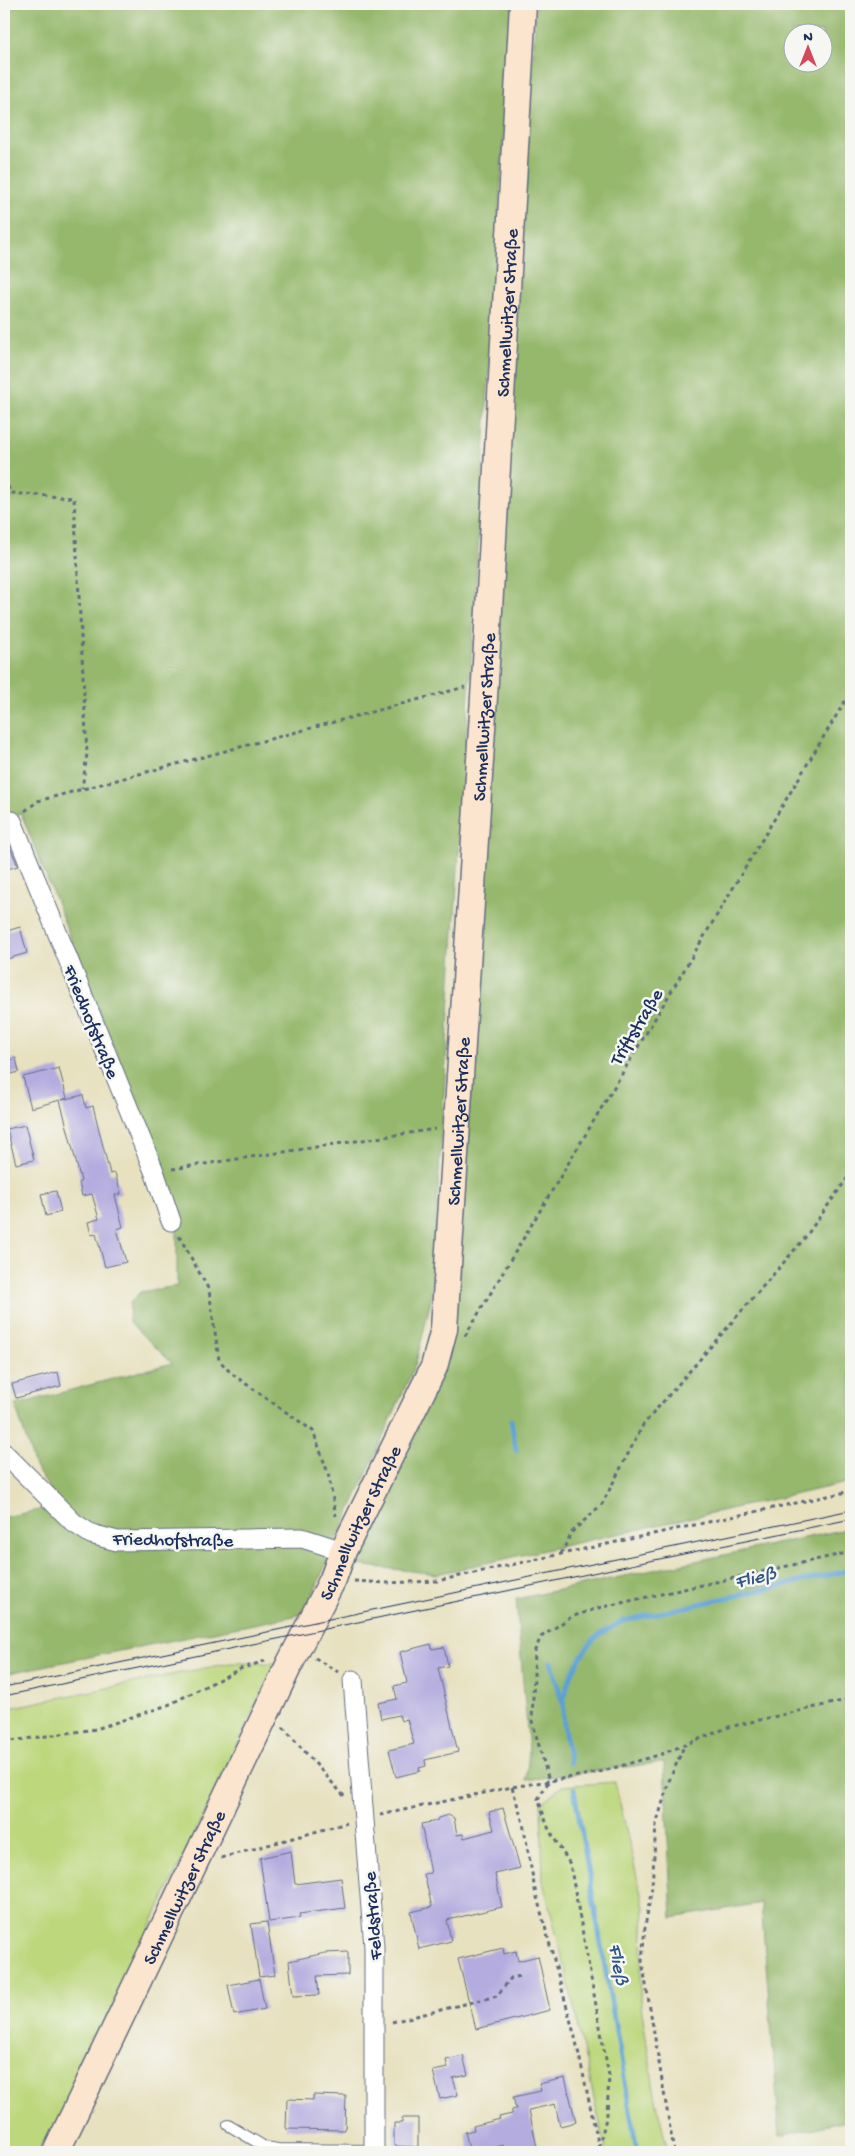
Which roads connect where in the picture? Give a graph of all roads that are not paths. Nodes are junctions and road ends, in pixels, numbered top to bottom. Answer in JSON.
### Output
{"nodes":[{"id":1,"x":523,"y":4,"type":"edge"},
{"id":2,"x":8,"y":823,"type":"edge"},
{"id":3,"x":171,"y":1221,"type":"road end"},
{"id":4,"x":4,"y":1453,"type":"edge"},
{"id":5,"x":343,"y":1551,"type":"junction"},
{"id":6,"x":352,"y":1680,"type":"road end"},
{"id":7,"x":228,"y":2125,"type":"dead end"},
{"id":8,"x":278,"y":2151,"type":"edge"},
{"id":9,"x":374,"y":2151,"type":"edge"},
{"id":10,"x":56,"y":2152,"type":"edge"}],
"edges":[{"from":1,"to":5,"type":"street","name":"Schmellwitzer Straße"},
{"from":2,"to":3,"type":"street","name":"Friedhofstraße"},
{"from":4,"to":5,"type":"street","name":"Friedhofstraße"},
{"from":5,"to":10,"type":"street","name":"Schmellwitzer Straße"},
{"from":6,"to":9,"type":"street","name":"Feldstraße"},
{"from":7,"to":8,"type":"lane"},
{"from":8,"to":9,"type":"lane"}]}
